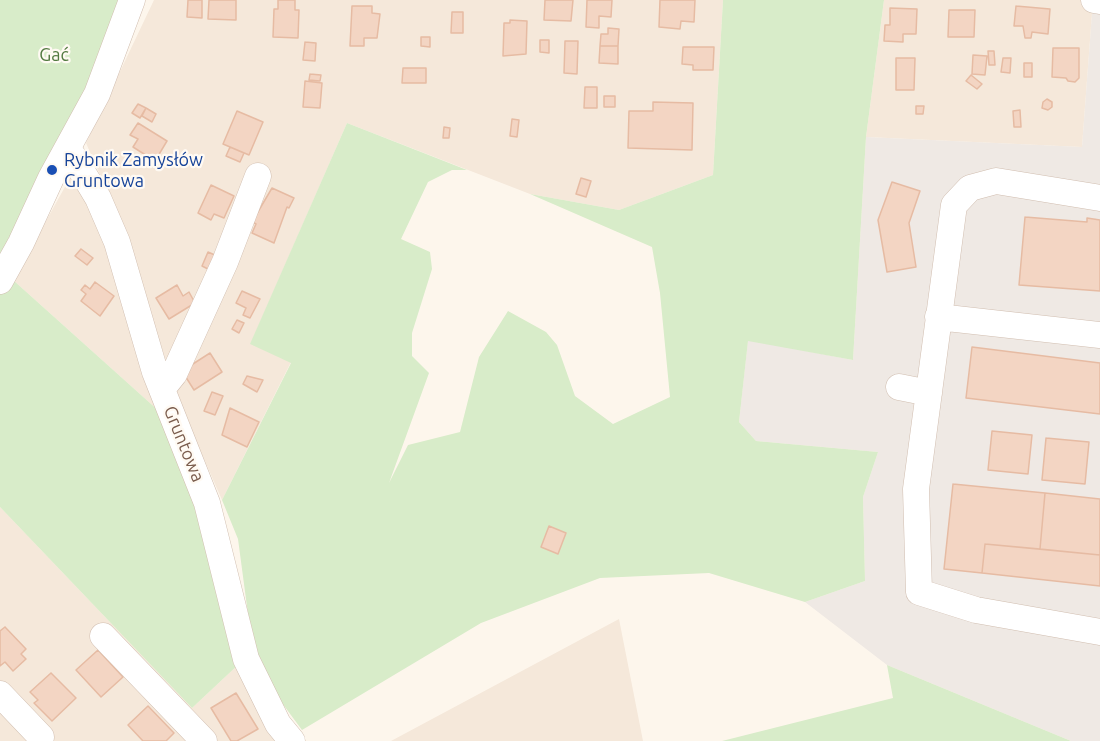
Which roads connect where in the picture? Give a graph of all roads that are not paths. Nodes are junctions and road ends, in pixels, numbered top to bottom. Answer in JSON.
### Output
{"nodes":[{"id":1,"x":132,"y":0,"type":"edge"},
{"id":2,"x":1094,"y":0,"type":"edge"},
{"id":3,"x":1100,"y":1,"type":"edge"},
{"id":4,"x":68,"y":148,"type":"junction"},
{"id":5,"x":258,"y":176,"type":"dead end"},
{"id":6,"x":1100,"y":198,"type":"edge"},
{"id":7,"x":0,"y":281,"type":"edge"},
{"id":8,"x":938,"y":317,"type":"junction"},
{"id":9,"x":1100,"y":335,"type":"edge"},
{"id":10,"x":899,"y":387,"type":"dead end"},
{"id":11,"x":162,"y":389,"type":"junction"},
{"id":12,"x":929,"y":393,"type":"junction"},
{"id":13,"x":1100,"y":632,"type":"edge"},
{"id":14,"x":103,"y":636,"type":"dead end"},
{"id":15,"x":0,"y":694,"type":"edge"},
{"id":16,"x":41,"y":737,"type":"dead end"},
{"id":17,"x":204,"y":741,"type":"edge"},
{"id":18,"x":292,"y":741,"type":"edge"}],
"edges":[{"from":1,"to":4,"type":"street"},
{"from":2,"to":3,"type":"street"},
{"from":4,"to":7,"type":"street"},
{"from":4,"to":11,"type":"street","name":"Gruntowa"},
{"from":5,"to":11,"type":"street"},
{"from":6,"to":8,"type":"street"},
{"from":8,"to":9,"type":"street"},
{"from":8,"to":12,"type":"street"},
{"from":10,"to":12,"type":"street"},
{"from":11,"to":18,"type":"street","name":"Gruntowa"},
{"from":12,"to":13,"type":"street"},
{"from":14,"to":17,"type":"street"},
{"from":15,"to":16,"type":"street"}]}
